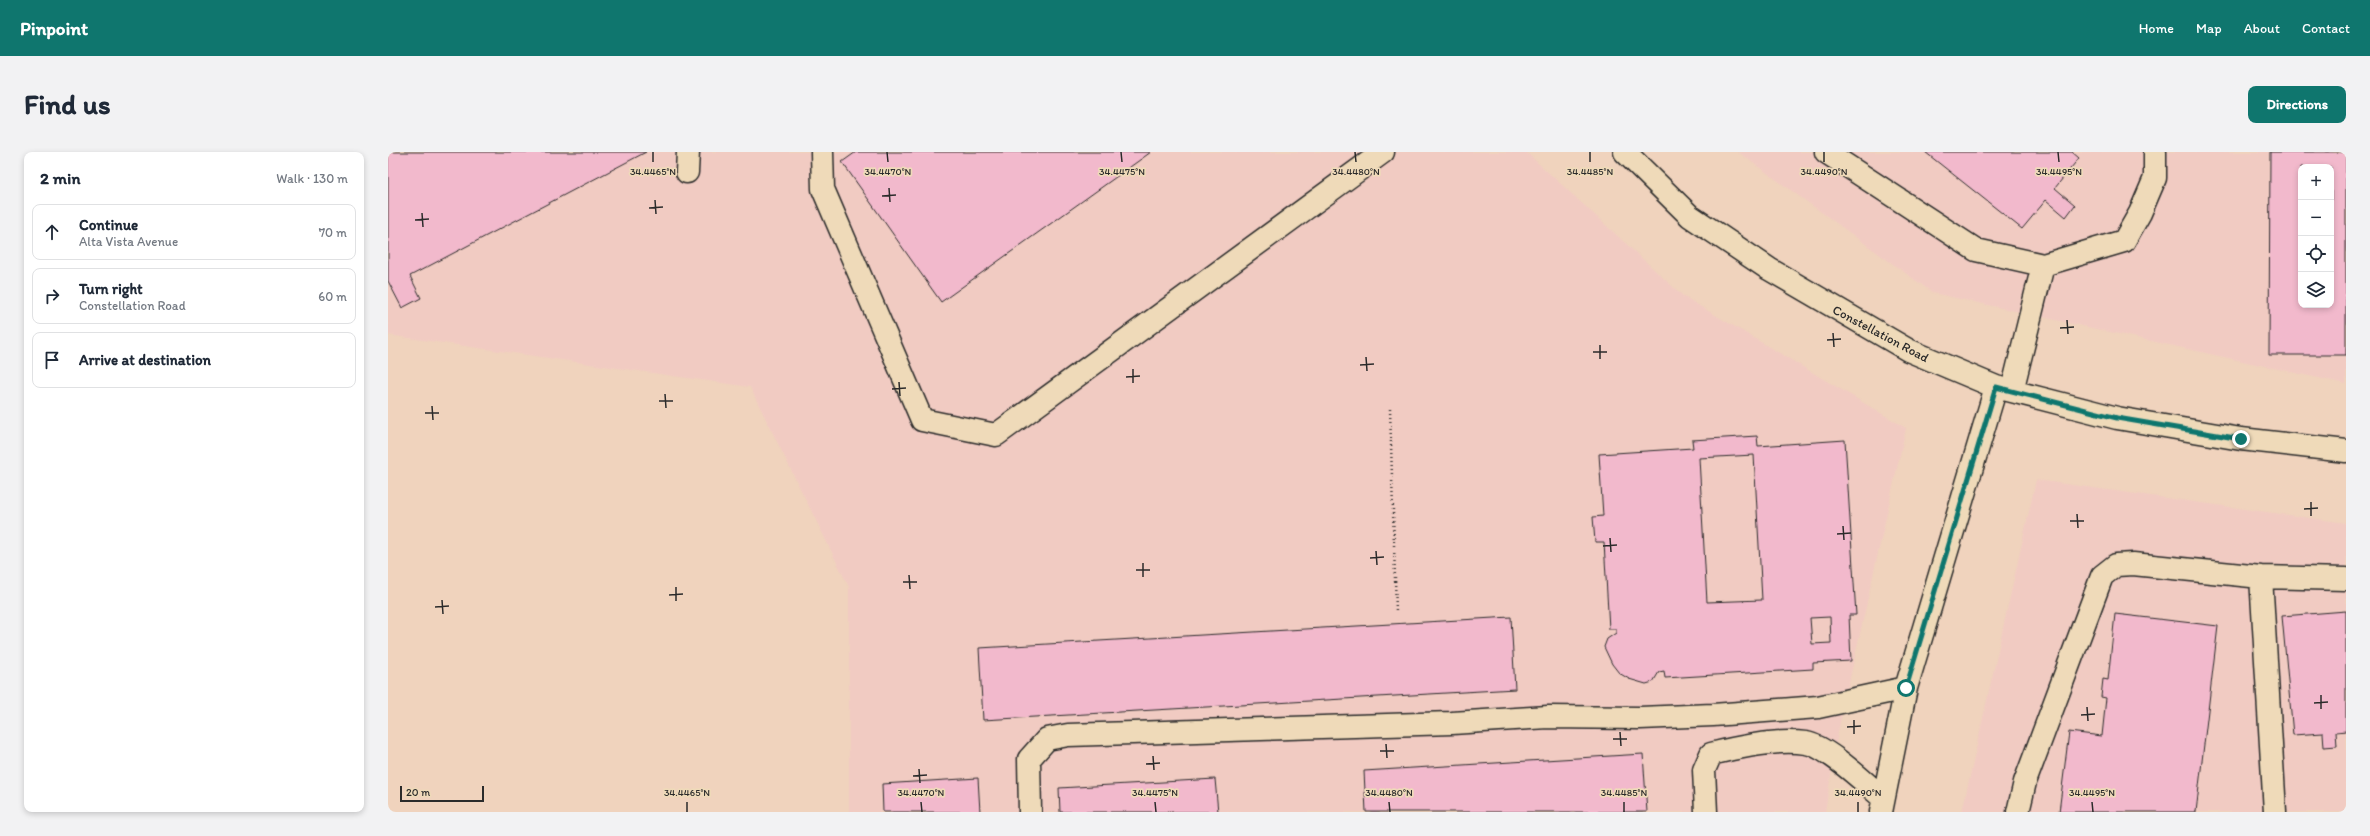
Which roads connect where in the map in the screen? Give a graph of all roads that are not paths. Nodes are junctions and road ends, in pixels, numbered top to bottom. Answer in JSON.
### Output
{"nodes":[{"id":1,"x":822,"y":152,"type":"edge"},
{"id":2,"x":1383,"y":152,"type":"edge"},
{"id":3,"x":1625,"y":152,"type":"edge"},
{"id":4,"x":1826,"y":152,"type":"edge"},
{"id":5,"x":2155,"y":152,"type":"edge"},
{"id":6,"x":2043,"y":265,"type":"junction"},
{"id":7,"x":2004,"y":389,"type":"junction"},
{"id":8,"x":2346,"y":452,"type":"edge"},
{"id":9,"x":2261,"y":577,"type":"junction"},
{"id":10,"x":2346,"y":579,"type":"edge"},
{"id":11,"x":1906,"y":688,"type":"junction"},
{"id":12,"x":1882,"y":805,"type":"edge"},
{"id":13,"x":1030,"y":812,"type":"edge"},
{"id":14,"x":1706,"y":812,"type":"edge"},
{"id":15,"x":2018,"y":812,"type":"edge"},
{"id":16,"x":2275,"y":812,"type":"edge"}],
"edges":[{"from":1,"to":2,"type":"street"},
{"from":3,"to":7,"type":"street","name":"Constellation Road"},
{"from":4,"to":6,"type":"street"},
{"from":5,"to":6,"type":"street"},
{"from":6,"to":7,"type":"street"},
{"from":7,"to":8,"type":"street","name":"Constellation Road"},
{"from":7,"to":11,"type":"street"},
{"from":9,"to":10,"type":"street"},
{"from":9,"to":15,"type":"street"},
{"from":9,"to":16,"type":"street"},
{"from":11,"to":12,"type":"street"},
{"from":11,"to":13,"type":"street"},
{"from":12,"to":14,"type":"street"}]}
